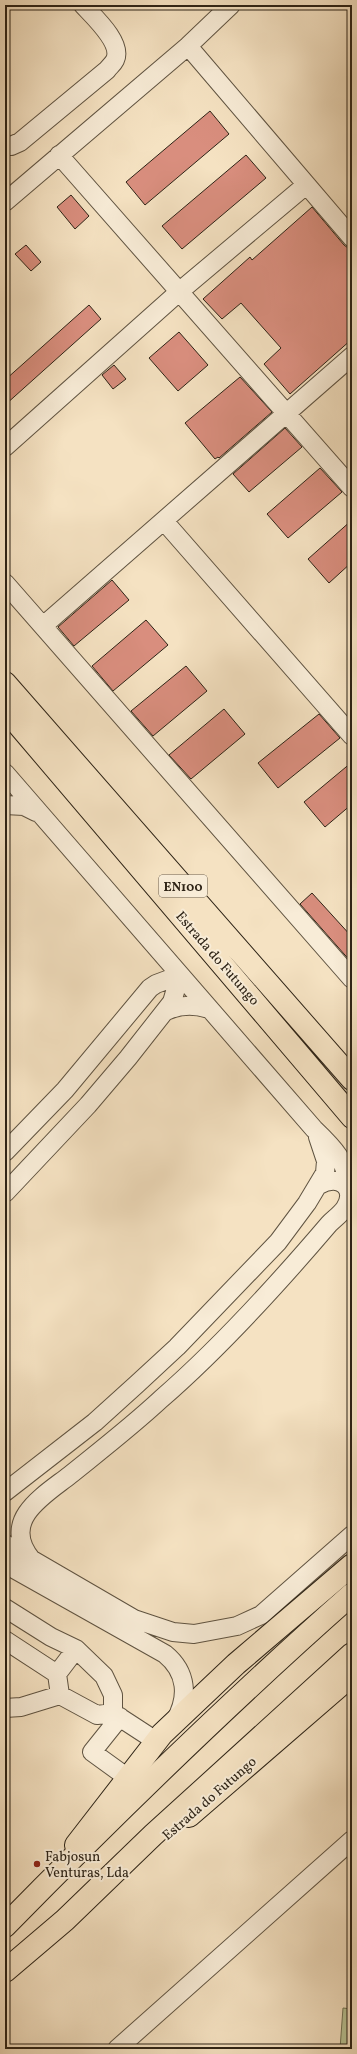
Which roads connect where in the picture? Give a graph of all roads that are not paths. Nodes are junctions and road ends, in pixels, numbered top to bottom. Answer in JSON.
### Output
{"nodes":[{"id":1,"x":83,"y":5,"type":"edge"},
{"id":2,"x":231,"y":5,"type":"edge"},
{"id":3,"x":188,"y":46,"type":"junction"},
{"id":4,"x":5,"y":146,"type":"edge"},
{"id":5,"x":59,"y":155,"type":"junction"},
{"id":6,"x":306,"y":185,"type":"junction"},
{"id":7,"x":5,"y":202,"type":"edge"},
{"id":8,"x":352,"y":238,"type":"edge"},
{"id":9,"x":180,"y":291,"type":"junction"},
{"id":10,"x":352,"y":356,"type":"edge"},
{"id":11,"x":286,"y":413,"type":"junction"},
{"id":12,"x":5,"y":447,"type":"edge"},
{"id":13,"x":352,"y":488,"type":"edge"},
{"id":14,"x":164,"y":521,"type":"junction"},
{"id":15,"x":5,"y":583,"type":"edge"},
{"id":16,"x":43,"y":626,"type":"junction"},
{"id":17,"x":5,"y":683,"type":"edge"},
{"id":18,"x":5,"y":709,"type":"edge"},
{"id":19,"x":352,"y":736,"type":"edge"},
{"id":20,"x":5,"y":773,"type":"edge"},
{"id":21,"x":5,"y":805,"type":"edge"},
{"id":22,"x":38,"y":813,"type":"junction"},
{"id":23,"x":150,"y":941,"type":"junction"},
{"id":24,"x":180,"y":975,"type":"junction"},
{"id":25,"x":352,"y":979,"type":"edge"},
{"id":26,"x":150,"y":988,"type":"junction"},
{"id":27,"x":209,"y":1009,"type":"junction"},
{"id":28,"x":166,"y":1011,"type":"junction"},
{"id":29,"x":352,"y":1079,"type":"edge"},
{"id":30,"x":352,"y":1117,"type":"edge"},
{"id":31,"x":314,"y":1129,"type":"junction"},
{"id":32,"x":5,"y":1152,"type":"edge"},
{"id":33,"x":9,"y":1185,"type":"edge"},
{"id":34,"x":319,"y":1185,"type":"junction"},
{"id":35,"x":349,"y":1201,"type":"edge"},
{"id":36,"x":195,"y":1328,"type":"junction"},
{"id":37,"x":215,"y":1348,"type":"junction"},
{"id":38,"x":159,"y":1363,"type":"junction"},
{"id":39,"x":178,"y":1384,"type":"junction"},
{"id":40,"x":5,"y":1492,"type":"edge"},
{"id":41,"x":352,"y":1535,"type":"edge"},
{"id":42,"x":5,"y":1544,"type":"edge"},
{"id":43,"x":32,"y":1560,"type":"junction"},
{"id":44,"x":5,"y":1564,"type":"edge"},
{"id":45,"x":352,"y":1565,"type":"edge"},
{"id":46,"x":352,"y":1594,"type":"edge"},
{"id":47,"x":5,"y":1608,"type":"edge"},
{"id":48,"x":5,"y":1640,"type":"edge"},
{"id":49,"x":76,"y":1649,"type":"junction"},
{"id":50,"x":352,"y":1654,"type":"edge"},
{"id":51,"x":57,"y":1674,"type":"junction"},
{"id":52,"x":352,"y":1675,"type":"edge"},
{"id":53,"x":60,"y":1695,"type":"junction"},
{"id":54,"x":5,"y":1708,"type":"edge"},
{"id":55,"x":116,"y":1715,"type":"junction"},
{"id":56,"x":175,"y":1721,"type":"junction"},
{"id":57,"x":156,"y":1742,"type":"junction"},
{"id":58,"x":128,"y":1778,"type":"junction"},
{"id":59,"x":352,"y":1840,"type":"edge"},
{"id":60,"x":38,"y":1893,"type":"junction"},
{"id":61,"x":65,"y":1920,"type":"junction"},
{"id":62,"x":5,"y":1926,"type":"edge"},
{"id":63,"x":5,"y":1971,"type":"edge"},
{"id":64,"x":117,"y":2049,"type":"edge"}],
"edges":[{"from":1,"to":4,"type":"street"},
{"from":2,"to":3,"type":"street"},
{"from":3,"to":5,"type":"street"},
{"from":3,"to":6,"type":"street"},
{"from":5,"to":7,"type":"street"},
{"from":5,"to":9,"type":"street"},
{"from":6,"to":8,"type":"street"},
{"from":6,"to":9,"type":"street"},
{"from":9,"to":11,"type":"street"},
{"from":9,"to":12,"type":"street"},
{"from":10,"to":11,"type":"street"},
{"from":11,"to":13,"type":"street"},
{"from":11,"to":14,"type":"street"},
{"from":14,"to":16,"type":"street"},
{"from":14,"to":19,"type":"street"},
{"from":15,"to":16,"type":"street"},
{"from":16,"to":25,"type":"street"},
{"from":17,"to":29,"type":"main road","name":"Estrada do Futungo","number":"EN100"},
{"from":18,"to":30,"type":"main road","name":"Estrada do Futungo","number":"EN100"},
{"from":20,"to":22,"type":"street"},
{"from":21,"to":22,"type":"street"},
{"from":22,"to":23,"type":"street"},
{"from":23,"to":24,"type":"street"},
{"from":23,"to":26,"type":"street"},
{"from":24,"to":26,"type":"street"},
{"from":24,"to":27,"type":"street"},
{"from":24,"to":28,"type":"street"},
{"from":26,"to":32,"type":"street"},
{"from":27,"to":28,"type":"street"},
{"from":27,"to":31,"type":"street"},
{"from":28,"to":33,"type":"street"},
{"from":31,"to":34,"type":"street"},
{"from":31,"to":35,"type":"street"},
{"from":34,"to":35,"type":"street"},
{"from":34,"to":36,"type":"street"},
{"from":35,"to":37,"type":"street"},
{"from":36,"to":37,"type":"street"},
{"from":36,"to":38,"type":"street"},
{"from":37,"to":39,"type":"street"},
{"from":38,"to":39,"type":"street"},
{"from":38,"to":40,"type":"street"},
{"from":39,"to":43,"type":"street"},
{"from":41,"to":43,"type":"street"},
{"from":42,"to":43,"type":"street"},
{"from":44,"to":56,"type":"street"},
{"from":45,"to":56,"type":"main road"},
{"from":46,"to":60,"type":"main road"},
{"from":47,"to":49,"type":"street"},
{"from":48,"to":51,"type":"street"},
{"from":49,"to":51,"type":"street"},
{"from":49,"to":55,"type":"street"},
{"from":50,"to":61,"type":"main road","name":"Estrada do Futungo"},
{"from":51,"to":53,"type":"street"},
{"from":52,"to":61,"type":"main road","name":"Estrada do Futungo"},
{"from":53,"to":54,"type":"street"},
{"from":53,"to":55,"type":"street"},
{"from":55,"to":57,"type":"street"},
{"from":55,"to":58,"type":"street"},
{"from":56,"to":57,"type":"main road"},
{"from":57,"to":58,"type":"main road"},
{"from":58,"to":60,"type":"main road"},
{"from":59,"to":64,"type":"street"},
{"from":60,"to":62,"type":"main road"},
{"from":61,"to":63,"type":"main road","name":"Estrada do Futungo"}]}
